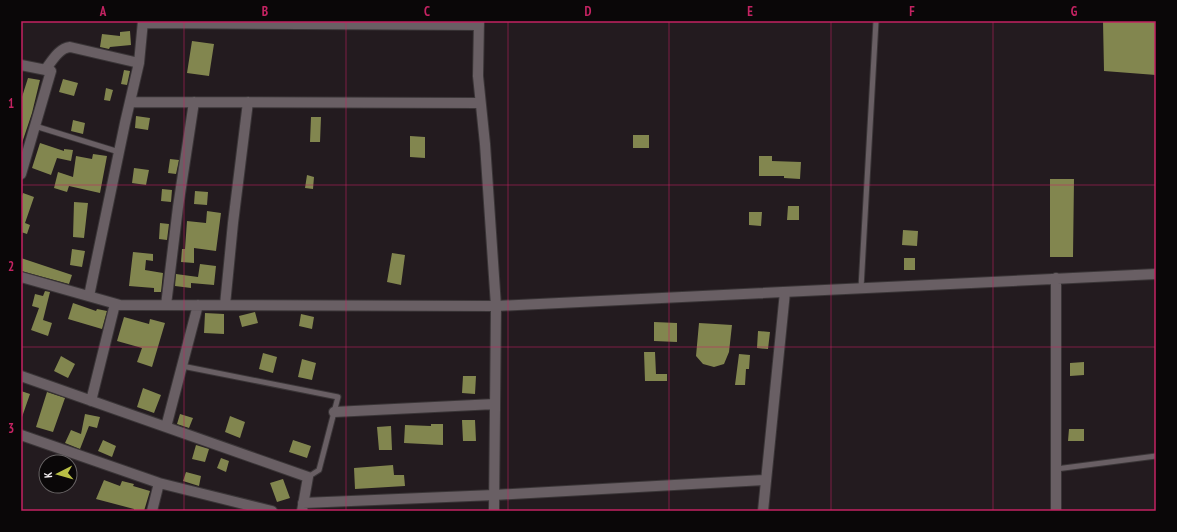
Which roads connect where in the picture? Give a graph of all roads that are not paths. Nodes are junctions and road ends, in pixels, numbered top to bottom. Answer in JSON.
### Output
{"nodes":[{"id":1,"x":876,"y":21,"type":"edge"},
{"id":2,"x":143,"y":22,"type":"edge"},
{"id":3,"x":304,"y":23,"type":"edge"},
{"id":4,"x":396,"y":23,"type":"edge"},
{"id":5,"x":479,"y":23,"type":"edge"},
{"id":6,"x":139,"y":63,"type":"junction"},
{"id":7,"x":21,"y":65,"type":"edge"},
{"id":8,"x":45,"y":70,"type":"junction"},
{"id":9,"x":130,"y":102,"type":"junction"},
{"id":10,"x":194,"y":102,"type":"junction"},
{"id":11,"x":248,"y":102,"type":"junction"},
{"id":12,"x":480,"y":103,"type":"junction"},
{"id":13,"x":35,"y":126,"type":"junction"},
{"id":14,"x":119,"y":152,"type":"junction"},
{"id":15,"x":21,"y":174,"type":"edge"},
{"id":16,"x":1156,"y":274,"type":"edge"},
{"id":17,"x":21,"y":277,"type":"edge"},
{"id":18,"x":1056,"y":278,"type":"junction"},
{"id":19,"x":861,"y":288,"type":"junction"},
{"id":20,"x":785,"y":292,"type":"junction"},
{"id":21,"x":89,"y":296,"type":"junction"},
{"id":22,"x":115,"y":304,"type":"junction"},
{"id":23,"x":166,"y":305,"type":"junction"},
{"id":24,"x":198,"y":305,"type":"junction"},
{"id":25,"x":225,"y":305,"type":"junction"},
{"id":26,"x":496,"y":306,"type":"junction"},
{"id":27,"x":182,"y":366,"type":"junction"},
{"id":28,"x":21,"y":376,"type":"edge"},
{"id":29,"x":91,"y":401,"type":"junction"},
{"id":30,"x":495,"y":404,"type":"junction"},
{"id":31,"x":334,"y":412,"type":"junction"},
{"id":32,"x":166,"y":427,"type":"junction"},
{"id":33,"x":21,"y":436,"type":"edge"},
{"id":34,"x":1156,"y":456,"type":"edge"},
{"id":35,"x":1056,"y":469,"type":"junction"},
{"id":36,"x":308,"y":477,"type":"junction"},
{"id":37,"x":766,"y":480,"type":"junction"},
{"id":38,"x":159,"y":483,"type":"junction"},
{"id":39,"x":494,"y":495,"type":"junction"},
{"id":40,"x":302,"y":507,"type":"edge"},
{"id":41,"x":152,"y":511,"type":"edge"},
{"id":42,"x":272,"y":511,"type":"edge"},
{"id":43,"x":494,"y":511,"type":"edge"},
{"id":44,"x":763,"y":511,"type":"edge"},
{"id":45,"x":1056,"y":511,"type":"edge"}],
"edges":[{"from":1,"to":19,"type":"lane"},
{"from":2,"to":3,"type":"street"},
{"from":2,"to":6,"type":"street"},
{"from":3,"to":4,"type":"street"},
{"from":4,"to":5,"type":"street"},
{"from":5,"to":12,"type":"street"},
{"from":6,"to":8,"type":"street"},
{"from":6,"to":9,"type":"street"},
{"from":7,"to":8,"type":"street"},
{"from":8,"to":13,"type":"street"},
{"from":9,"to":10,"type":"street"},
{"from":9,"to":14,"type":"street"},
{"from":10,"to":11,"type":"street"},
{"from":10,"to":23,"type":"street"},
{"from":11,"to":12,"type":"street"},
{"from":11,"to":25,"type":"street"},
{"from":12,"to":26,"type":"street"},
{"from":13,"to":14,"type":"lane"},
{"from":13,"to":15,"type":"street"},
{"from":14,"to":21,"type":"street"},
{"from":16,"to":18,"type":"street"},
{"from":17,"to":21,"type":"street"},
{"from":18,"to":19,"type":"street"},
{"from":18,"to":35,"type":"street"},
{"from":19,"to":20,"type":"street"},
{"from":20,"to":26,"type":"street"},
{"from":20,"to":37,"type":"street"},
{"from":21,"to":22,"type":"street"},
{"from":22,"to":23,"type":"street"},
{"from":22,"to":29,"type":"street"},
{"from":23,"to":24,"type":"street"},
{"from":24,"to":25,"type":"street"},
{"from":24,"to":27,"type":"street"},
{"from":25,"to":26,"type":"street"},
{"from":26,"to":30,"type":"street"},
{"from":27,"to":31,"type":"lane"},
{"from":27,"to":32,"type":"street"},
{"from":28,"to":29,"type":"street"},
{"from":29,"to":32,"type":"street"},
{"from":30,"to":31,"type":"street"},
{"from":30,"to":39,"type":"street"},
{"from":31,"to":36,"type":"lane"},
{"from":32,"to":36,"type":"street"},
{"from":33,"to":38,"type":"street"},
{"from":34,"to":35,"type":"lane"},
{"from":35,"to":45,"type":"street"},
{"from":36,"to":40,"type":"street"},
{"from":37,"to":39,"type":"street"},
{"from":37,"to":44,"type":"street"},
{"from":38,"to":41,"type":"street"},
{"from":38,"to":42,"type":"street"},
{"from":39,"to":40,"type":"street"},
{"from":39,"to":43,"type":"street"}]}
